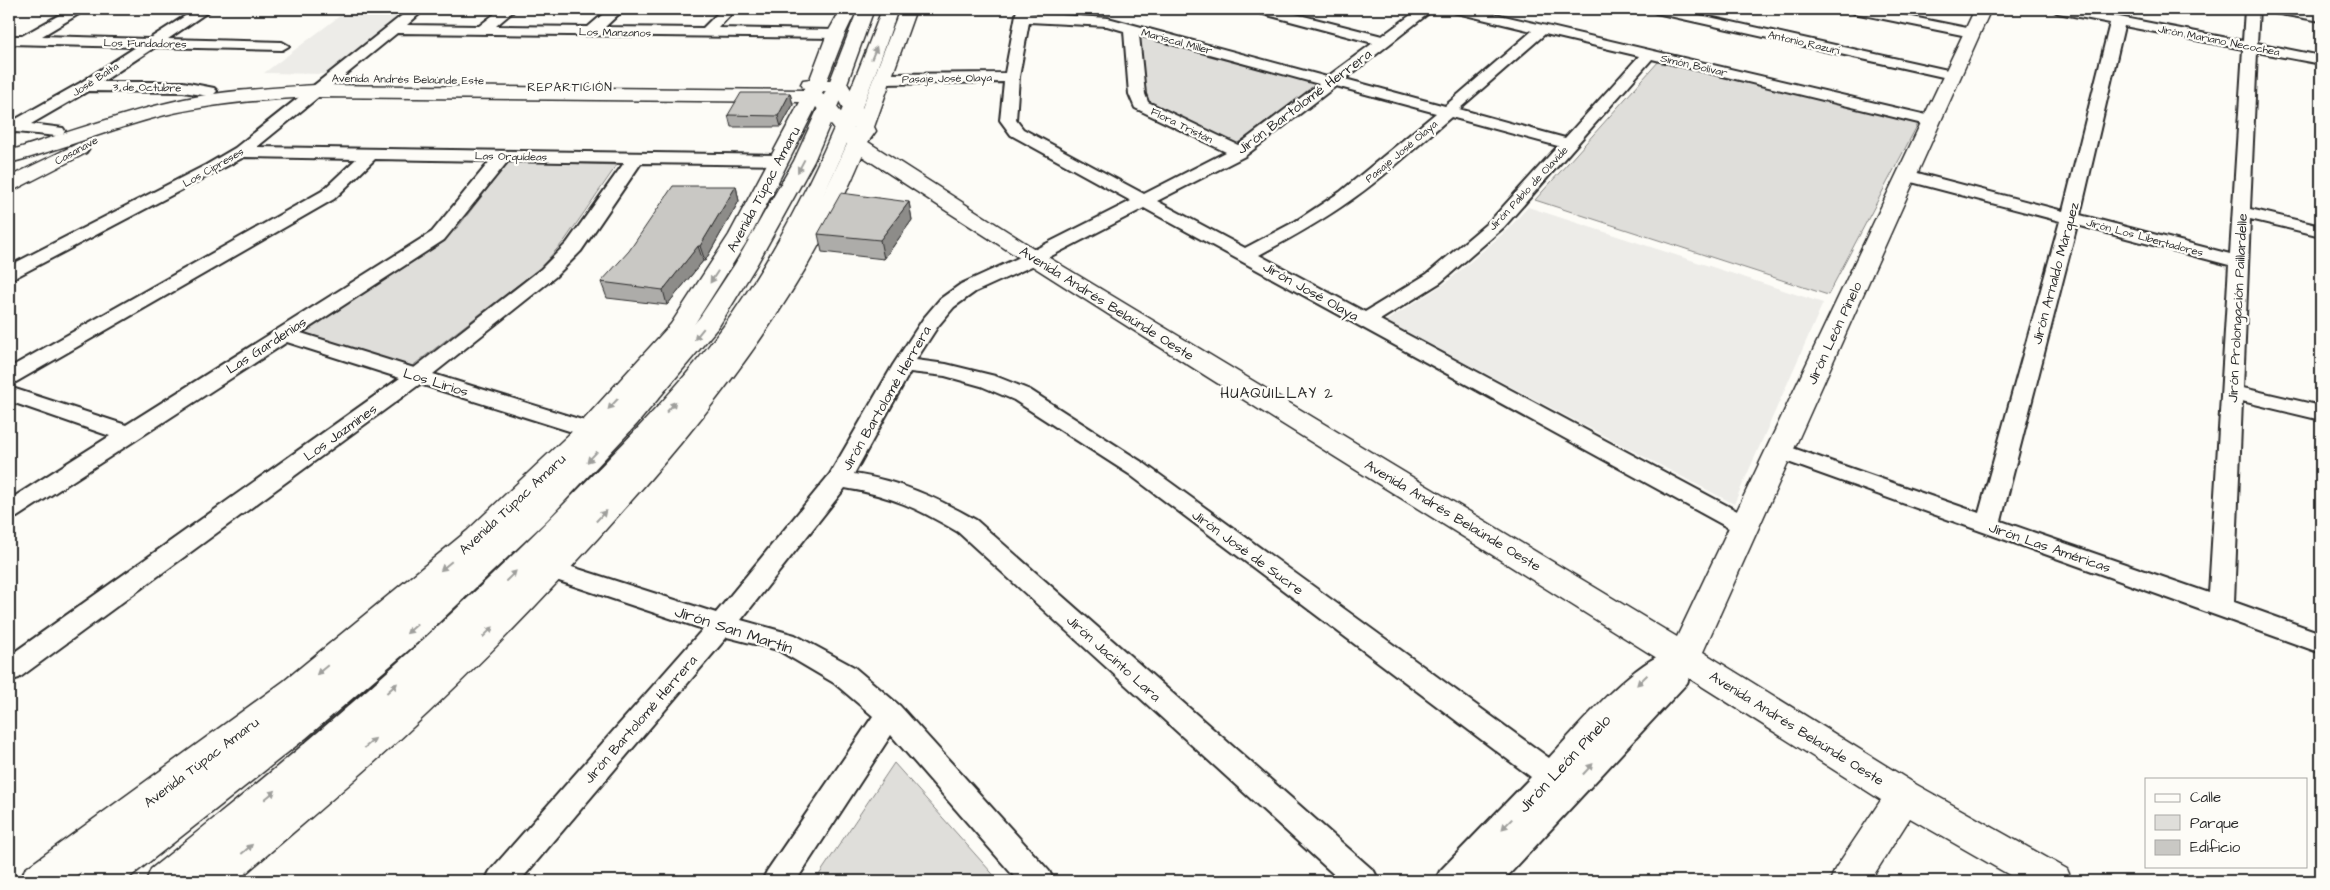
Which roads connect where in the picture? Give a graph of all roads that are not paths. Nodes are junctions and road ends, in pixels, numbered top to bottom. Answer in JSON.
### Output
{"nodes":[{"id":1,"x":80,"y":9,"type":"edge"},
{"id":2,"x":205,"y":9,"type":"edge"},
{"id":3,"x":418,"y":9,"type":"edge"},
{"id":4,"x":509,"y":9,"type":"edge"},
{"id":5,"x":617,"y":9,"type":"edge"},
{"id":6,"x":728,"y":9,"type":"edge"},
{"id":7,"x":850,"y":9,"type":"edge"},
{"id":8,"x":866,"y":9,"type":"edge"},
{"id":9,"x":890,"y":9,"type":"edge"},
{"id":10,"x":908,"y":9,"type":"edge"},
{"id":11,"x":1261,"y":9,"type":"edge"},
{"id":12,"x":1427,"y":9,"type":"edge"},
{"id":13,"x":1458,"y":9,"type":"edge"},
{"id":14,"x":1656,"y":9,"type":"edge"},
{"id":15,"x":1854,"y":9,"type":"edge"},
{"id":16,"x":1983,"y":9,"type":"edge"},
{"id":17,"x":2058,"y":9,"type":"edge"},
{"id":18,"x":2252,"y":9,"type":"edge"},
{"id":19,"x":2274,"y":9,"type":"edge"},
{"id":20,"x":1689,"y":12,"type":"edge"},
{"id":21,"x":1023,"y":13,"type":"edge"},
{"id":22,"x":2320,"y":14,"type":"edge"},
{"id":23,"x":2118,"y":21,"type":"junction"},
{"id":24,"x":394,"y":29,"type":"junction"},
{"id":25,"x":1131,"y":29,"type":"junction"},
{"id":26,"x":1542,"y":29,"type":"junction"},
{"id":27,"x":482,"y":30,"type":"junction"},
{"id":28,"x":591,"y":32,"type":"junction"},
{"id":29,"x":706,"y":33,"type":"junction"},
{"id":30,"x":1972,"y":33,"type":"junction"},
{"id":31,"x":836,"y":34,"type":"junction"},
{"id":32,"x":9,"y":40,"type":"edge"},
{"id":33,"x":24,"y":40,"type":"junction"},
{"id":34,"x":1384,"y":41,"type":"junction"},
{"id":35,"x":150,"y":43,"type":"junction"},
{"id":36,"x":282,"y":46,"type":"dead end"},
{"id":37,"x":2250,"y":46,"type":"junction"},
{"id":38,"x":9,"y":49,"type":"edge"},
{"id":39,"x":1649,"y":54,"type":"junction"},
{"id":40,"x":2321,"y":60,"type":"edge"},
{"id":41,"x":1952,"y":75,"type":"junction"},
{"id":42,"x":1012,"y":77,"type":"junction"},
{"id":43,"x":333,"y":78,"type":"junction"},
{"id":44,"x":882,"y":79,"type":"junction"},
{"id":45,"x":1330,"y":81,"type":"junction"},
{"id":46,"x":85,"y":86,"type":"junction"},
{"id":47,"x":209,"y":91,"type":"junction"},
{"id":48,"x":316,"y":91,"type":"junction"},
{"id":49,"x":838,"y":110,"type":"junction"},
{"id":50,"x":1447,"y":111,"type":"junction"},
{"id":51,"x":131,"y":114,"type":"junction"},
{"id":52,"x":1931,"y":121,"type":"junction"},
{"id":53,"x":10,"y":128,"type":"edge"},
{"id":54,"x":57,"y":131,"type":"junction"},
{"id":55,"x":1568,"y":144,"type":"junction"},
{"id":56,"x":9,"y":146,"type":"edge"},
{"id":57,"x":241,"y":152,"type":"junction"},
{"id":58,"x":1240,"y":152,"type":"junction"},
{"id":59,"x":371,"y":154,"type":"junction"},
{"id":60,"x":503,"y":156,"type":"junction"},
{"id":61,"x":9,"y":157,"type":"edge"},
{"id":62,"x":636,"y":158,"type":"junction"},
{"id":63,"x":780,"y":160,"type":"junction"},
{"id":64,"x":1906,"y":175,"type":"junction"},
{"id":65,"x":9,"y":185,"type":"edge"},
{"id":66,"x":1145,"y":200,"type":"junction"},
{"id":67,"x":2242,"y":212,"type":"junction"},
{"id":68,"x":2070,"y":218,"type":"junction"},
{"id":69,"x":2321,"y":231,"type":"edge"},
{"id":70,"x":1246,"y":255,"type":"junction"},
{"id":71,"x":1033,"y":258,"type":"junction"},
{"id":72,"x":2239,"y":262,"type":"junction"},
{"id":73,"x":9,"y":273,"type":"edge"},
{"id":74,"x":1366,"y":320,"type":"junction"},
{"id":75,"x":282,"y":334,"type":"junction"},
{"id":76,"x":903,"y":365,"type":"junction"},
{"id":77,"x":416,"y":376,"type":"junction"},
{"id":78,"x":9,"y":377,"type":"edge"},
{"id":79,"x":2232,"y":392,"type":"junction"},
{"id":80,"x":9,"y":394,"type":"edge"},
{"id":81,"x":2321,"y":413,"type":"edge"},
{"id":82,"x":590,"y":430,"type":"junction"},
{"id":83,"x":129,"y":434,"type":"junction"},
{"id":84,"x":1780,"y":451,"type":"junction"},
{"id":85,"x":839,"y":479,"type":"junction"},
{"id":86,"x":9,"y":511,"type":"edge"},
{"id":87,"x":1988,"y":525,"type":"junction"},
{"id":88,"x":1745,"y":526,"type":"junction"},
{"id":89,"x":550,"y":569,"type":"junction"},
{"id":90,"x":2221,"y":607,"type":"junction"},
{"id":91,"x":721,"y":624,"type":"junction"},
{"id":92,"x":2321,"y":643,"type":"edge"},
{"id":93,"x":1684,"y":657,"type":"junction"},
{"id":94,"x":9,"y":670,"type":"edge"},
{"id":95,"x":890,"y":714,"type":"junction"},
{"id":96,"x":1560,"y":783,"type":"junction"},
{"id":97,"x":1904,"y":796,"type":"junction"},
{"id":98,"x":2010,"y":854,"type":"junction"},
{"id":99,"x":39,"y":881,"type":"edge"},
{"id":100,"x":96,"y":881,"type":"edge"},
{"id":101,"x":165,"y":881,"type":"edge"},
{"id":102,"x":210,"y":881,"type":"edge"},
{"id":103,"x":501,"y":881,"type":"edge"},
{"id":104,"x":778,"y":881,"type":"edge"},
{"id":105,"x":1038,"y":881,"type":"edge"},
{"id":106,"x":1363,"y":881,"type":"edge"},
{"id":107,"x":1451,"y":881,"type":"edge"},
{"id":108,"x":1483,"y":881,"type":"edge"},
{"id":109,"x":1849,"y":881,"type":"edge"},
{"id":110,"x":2053,"y":881,"type":"edge"},
{"id":111,"x":2071,"y":881,"type":"edge"}],
"edges":[{"from":1,"to":33,"type":"street"},
{"from":2,"to":35,"type":"street","name":"José Balta"},
{"from":3,"to":24,"type":"street","name":"Los Cipreses"},
{"from":4,"to":27,"type":"street"},
{"from":5,"to":28,"type":"street"},
{"from":6,"to":29,"type":"street"},
{"from":7,"to":31,"type":"main road","name":"Avenida Túpac Amaru"},
{"from":8,"to":49,"type":"main road","name":"Avenida Túpac Amaru"},
{"from":49,"to":9,"type":"main road","name":"Avenida Túpac Amaru","one_way":true},
{"from":10,"to":44,"type":"main road","name":"Avenida Túpac Amaru"},
{"from":11,"to":34,"type":"street"},
{"from":12,"to":34,"type":"street","name":"Jirón Bartolomé Herrera"},
{"from":13,"to":26,"type":"street","name":"Simón Bolívar"},
{"from":14,"to":20,"type":"street","name":"Antonio Razuri"},
{"from":15,"to":30,"type":"street"},
{"from":16,"to":30,"type":"main road","name":"Jirón León Pinelo"},
{"from":17,"to":23,"type":"street","name":"Jirón Mariano Necochea"},
{"from":18,"to":37,"type":"street","name":"Jirón Prolongación Paillardelle"},
{"from":19,"to":22,"type":"street"},
{"from":20,"to":41,"type":"street","name":"Antonio Razuri"},
{"from":21,"to":25,"type":"street","name":"Mariscal Miller"},
{"from":21,"to":42,"type":"street","name":"Jirón José Olaya"},
{"from":23,"to":37,"type":"street","name":"Jirón Mariano Necochea"},
{"from":23,"to":68,"type":"street","name":"Jirón Arnaldo Márquez"},
{"from":24,"to":27,"type":"street","name":"Los Manzanos"},
{"from":24,"to":43,"type":"street","name":"Los Cipreses"},
{"from":25,"to":45,"type":"street","name":"Mariscal Miller"},
{"from":25,"to":58,"type":"street","name":"Flora Tristán"},
{"from":26,"to":39,"type":"street","name":"Simón Bolívar"},
{"from":26,"to":50,"type":"street","name":"Pasaje José Olaya"},
{"from":27,"to":28,"type":"street","name":"Los Manzanos"},
{"from":28,"to":29,"type":"street","name":"Los Manzanos"},
{"from":29,"to":31,"type":"street","name":"Los Manzanos"},
{"from":30,"to":41,"type":"main road","name":"Jirón León Pinelo"},
{"from":31,"to":49,"type":"main road","name":"Avenida Túpac Amaru"},
{"from":32,"to":33,"type":"street","name":"Los Fundadores"},
{"from":33,"to":35,"type":"street","name":"Los Fundadores"},
{"from":33,"to":38,"type":"street"},
{"from":34,"to":45,"type":"street","name":"Jirón Bartolomé Herrera"},
{"from":35,"to":36,"type":"street","name":"Los Fundadores"},
{"from":35,"to":46,"type":"street","name":"José Balta"},
{"from":37,"to":40,"type":"street","name":"Jirón Mariano Necochea"},
{"from":37,"to":67,"type":"street","name":"Jirón Prolongación Paillardelle"},
{"from":39,"to":52,"type":"street","name":"Simón Bolívar"},
{"from":39,"to":55,"type":"street","name":"Jirón Pablo de Olavide"},
{"from":41,"to":52,"type":"main road","name":"Jirón León Pinelo"},
{"from":42,"to":44,"type":"street","name":"Pasaje José Olaya"},
{"from":42,"to":66,"type":"street","name":"Jirón José Olaya"},
{"from":43,"to":47,"type":"main road","name":"Avenida Andrés Belaúnde Este"},
{"from":43,"to":48,"type":"street","name":"Los Cipreses"},
{"from":43,"to":49,"type":"main road","name":"Avenida Andrés Belaúnde Este"},
{"from":44,"to":49,"type":"main road","name":"Avenida Túpac Amaru"},
{"from":45,"to":50,"type":"street","name":"Mariscal Miller"},
{"from":45,"to":58,"type":"street","name":"Jirón Bartolomé Herrera"},
{"from":46,"to":47,"type":"street","name":"3 de Octubre"},
{"from":46,"to":53,"type":"street","name":"José Balta"},
{"from":47,"to":51,"type":"main road","name":"Avenida Andrés Belaúnde Este"},
{"from":48,"to":49,"type":"main road","name":"Avenida Andrés Belaúnde Este"},
{"from":48,"to":51,"type":"main road","name":"Avenida Andrés Belaúnde Este"},
{"from":48,"to":57,"type":"street","name":"Los Cipreses"},
{"from":49,"to":63,"type":"main road","name":"Avenida Túpac Amaru"},
{"from":49,"to":71,"type":"main road","name":"Avenida Andrés Belaúnde Oeste"},
{"from":89,"to":49,"type":"main road","name":"Avenida Túpac Amaru","one_way":true},
{"from":49,"to":100,"type":"main road","name":"Avenida Túpac Amaru","one_way":true},
{"from":101,"to":49,"type":"main road","name":"Avenida Túpac Amaru","one_way":true},
{"from":50,"to":55,"type":"street","name":"Mariscal Miller"},
{"from":50,"to":70,"type":"street","name":"Pasaje José Olaya"},
{"from":51,"to":54,"type":"main road","name":"Avenida Andrés Belaúnde Este"},
{"from":51,"to":61,"type":"main road","name":"Avenida Andrés Belaúnde Este"},
{"from":51,"to":65,"type":"main road","name":"Casanave"},
{"from":52,"to":64,"type":"main road","name":"Jirón León Pinelo"},
{"from":53,"to":54,"type":"street"},
{"from":54,"to":56,"type":"main road","name":"Avenida Andrés Belaúnde Este"},
{"from":55,"to":74,"type":"street","name":"Jirón Pablo de Olavide"},
{"from":57,"to":59,"type":"street","name":"Las Orquídeas"},
{"from":57,"to":73,"type":"street","name":"Los Cipreses"},
{"from":58,"to":66,"type":"street","name":"Jirón Bartolomé Herrera"},
{"from":59,"to":60,"type":"street","name":"Las Orquídeas"},
{"from":59,"to":78,"type":"street"},
{"from":60,"to":62,"type":"street","name":"Las Orquídeas"},
{"from":60,"to":75,"type":"street","name":"Las Gardenias"},
{"from":62,"to":63,"type":"street","name":"Las Orquídeas"},
{"from":62,"to":77,"type":"street","name":"Los Jazmines"},
{"from":63,"to":82,"type":"main road","name":"Avenida Túpac Amaru","one_way":true},
{"from":64,"to":68,"type":"street","name":"Jirón Los Libertadores"},
{"from":64,"to":84,"type":"main road","name":"Jirón León Pinelo"},
{"from":66,"to":70,"type":"street","name":"Jirón José Olaya"},
{"from":66,"to":71,"type":"street","name":"Jirón Bartolomé Herrera"},
{"from":67,"to":69,"type":"street"},
{"from":67,"to":72,"type":"street","name":"Jirón Prolongación Paillardelle"},
{"from":68,"to":72,"type":"street","name":"Jirón Los Libertadores"},
{"from":68,"to":87,"type":"street","name":"Jirón Arnaldo Márquez"},
{"from":70,"to":74,"type":"street","name":"Jirón José Olaya"},
{"from":71,"to":76,"type":"street","name":"Jirón Bartolomé Herrera"},
{"from":71,"to":93,"type":"main road","name":"Avenida Andrés Belaúnde Oeste"},
{"from":72,"to":79,"type":"street","name":"Jirón Prolongación Paillardelle"},
{"from":74,"to":88,"type":"street","name":"Jirón José Olaya"},
{"from":75,"to":77,"type":"street","name":"Los Lirios"},
{"from":75,"to":83,"type":"street","name":"Las Gardenias"},
{"from":76,"to":85,"type":"street","name":"Jirón Bartolomé Herrera"},
{"from":76,"to":96,"type":"street","name":"Jirón José de Sucre"},
{"from":77,"to":82,"type":"street","name":"Los Lirios"},
{"from":77,"to":94,"type":"street","name":"Los Jazmines"},
{"from":79,"to":81,"type":"street"},
{"from":79,"to":90,"type":"street","name":"Jirón Prolongación Paillardelle"},
{"from":80,"to":83,"type":"street"},
{"from":82,"to":99,"type":"main road","name":"Avenida Túpac Amaru","one_way":true},
{"from":83,"to":86,"type":"street","name":"Las Gardenias"},
{"from":84,"to":87,"type":"street","name":"Jirón Las Américas"},
{"from":84,"to":88,"type":"main road","name":"Jirón León Pinelo"},
{"from":85,"to":91,"type":"street","name":"Jirón Bartolomé Herrera"},
{"from":85,"to":106,"type":"street","name":"Jirón Jacinto Lara"},
{"from":87,"to":90,"type":"street","name":"Jirón Las Américas"},
{"from":88,"to":93,"type":"main road","name":"Jirón León Pinelo"},
{"from":89,"to":91,"type":"street","name":"Jirón San Martín"},
{"from":102,"to":89,"type":"main road","name":"Avenida Túpac Amaru","one_way":true},
{"from":90,"to":92,"type":"street","name":"Jirón Las Américas"},
{"from":91,"to":95,"type":"street","name":"Jirón San Martín"},
{"from":91,"to":103,"type":"street","name":"Jirón Bartolomé Herrera"},
{"from":93,"to":96,"type":"street","name":"Jirón León Pinelo"},
{"from":93,"to":97,"type":"main road","name":"Avenida Andrés Belaúnde Oeste"},
{"from":95,"to":104,"type":"street"},
{"from":95,"to":105,"type":"street","name":"Jirón San Martín"},
{"from":96,"to":107,"type":"street","name":"Jirón León Pinelo","one_way":true},
{"from":96,"to":108,"type":"street","name":"Jirón León Pinelo"},
{"from":97,"to":98,"type":"main road","name":"Avenida Andrés Belaúnde Oeste"},
{"from":97,"to":109,"type":"main road"},
{"from":98,"to":110,"type":"main road","name":"Avenida Andrés Belaúnde Oeste"},
{"from":98,"to":111,"type":"main road","name":"Avenida Andrés Belaúnde Oeste"}]}
